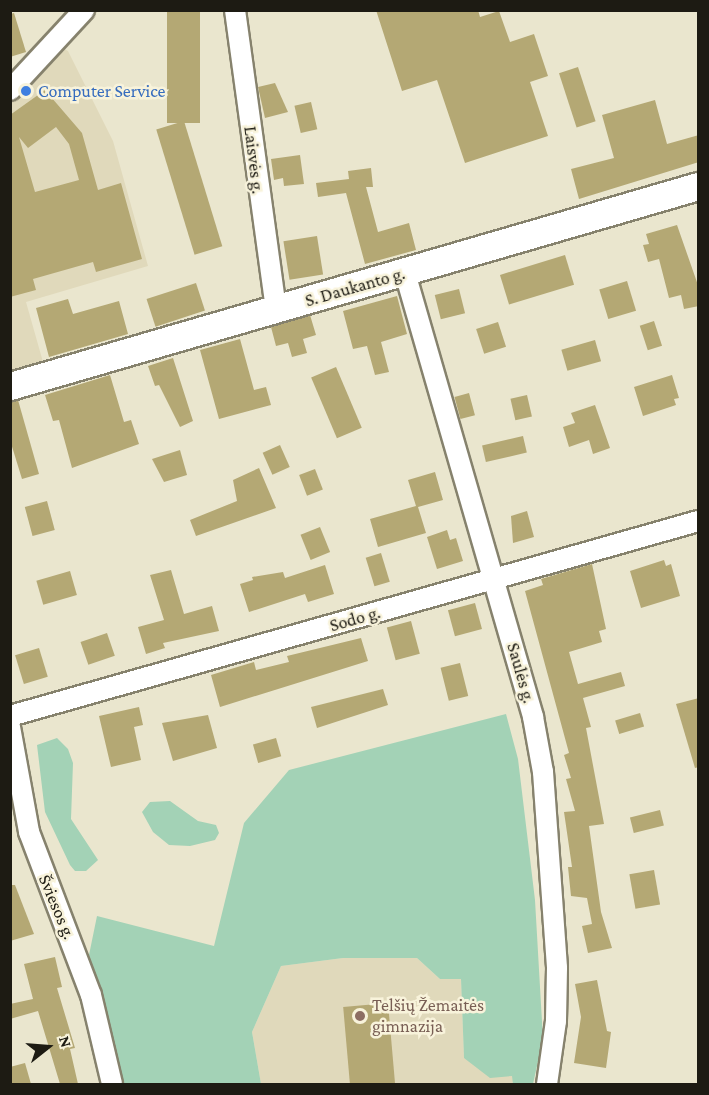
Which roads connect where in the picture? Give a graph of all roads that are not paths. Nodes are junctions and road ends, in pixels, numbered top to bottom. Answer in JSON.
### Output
{"nodes":[{"id":1,"x":84,"y":10,"type":"edge"},
{"id":2,"x":235,"y":10,"type":"edge"},
{"id":3,"x":10,"y":90,"type":"edge"},
{"id":4,"x":699,"y":186,"type":"edge"},
{"id":5,"x":405,"y":273,"type":"junction"},
{"id":6,"x":276,"y":309,"type":"junction"},
{"id":7,"x":10,"y":386,"type":"edge"},
{"id":8,"x":699,"y":521,"type":"edge"},
{"id":9,"x":494,"y":579,"type":"junction"},
{"id":10,"x":10,"y":716,"type":"edge"},
{"id":11,"x":10,"y":727,"type":"edge"},
{"id":12,"x":112,"y":1084,"type":"edge"},
{"id":13,"x":547,"y":1084,"type":"edge"}],
"edges":[{"from":1,"to":3,"type":"street"},
{"from":2,"to":6,"type":"street","name":"Laisvės g."},
{"from":4,"to":5,"type":"main road","name":"S. Daukanto g."},
{"from":5,"to":6,"type":"main road","name":"S. Daukanto g."},
{"from":5,"to":9,"type":"street","name":"Saulės g."},
{"from":6,"to":7,"type":"main road","name":"S. Daukanto g."},
{"from":8,"to":9,"type":"street","name":"Sodo g."},
{"from":9,"to":10,"type":"street","name":"Sodo g."},
{"from":9,"to":13,"type":"street","name":"Saulės g."},
{"from":11,"to":12,"type":"street","name":"Šviesos g."}]}
